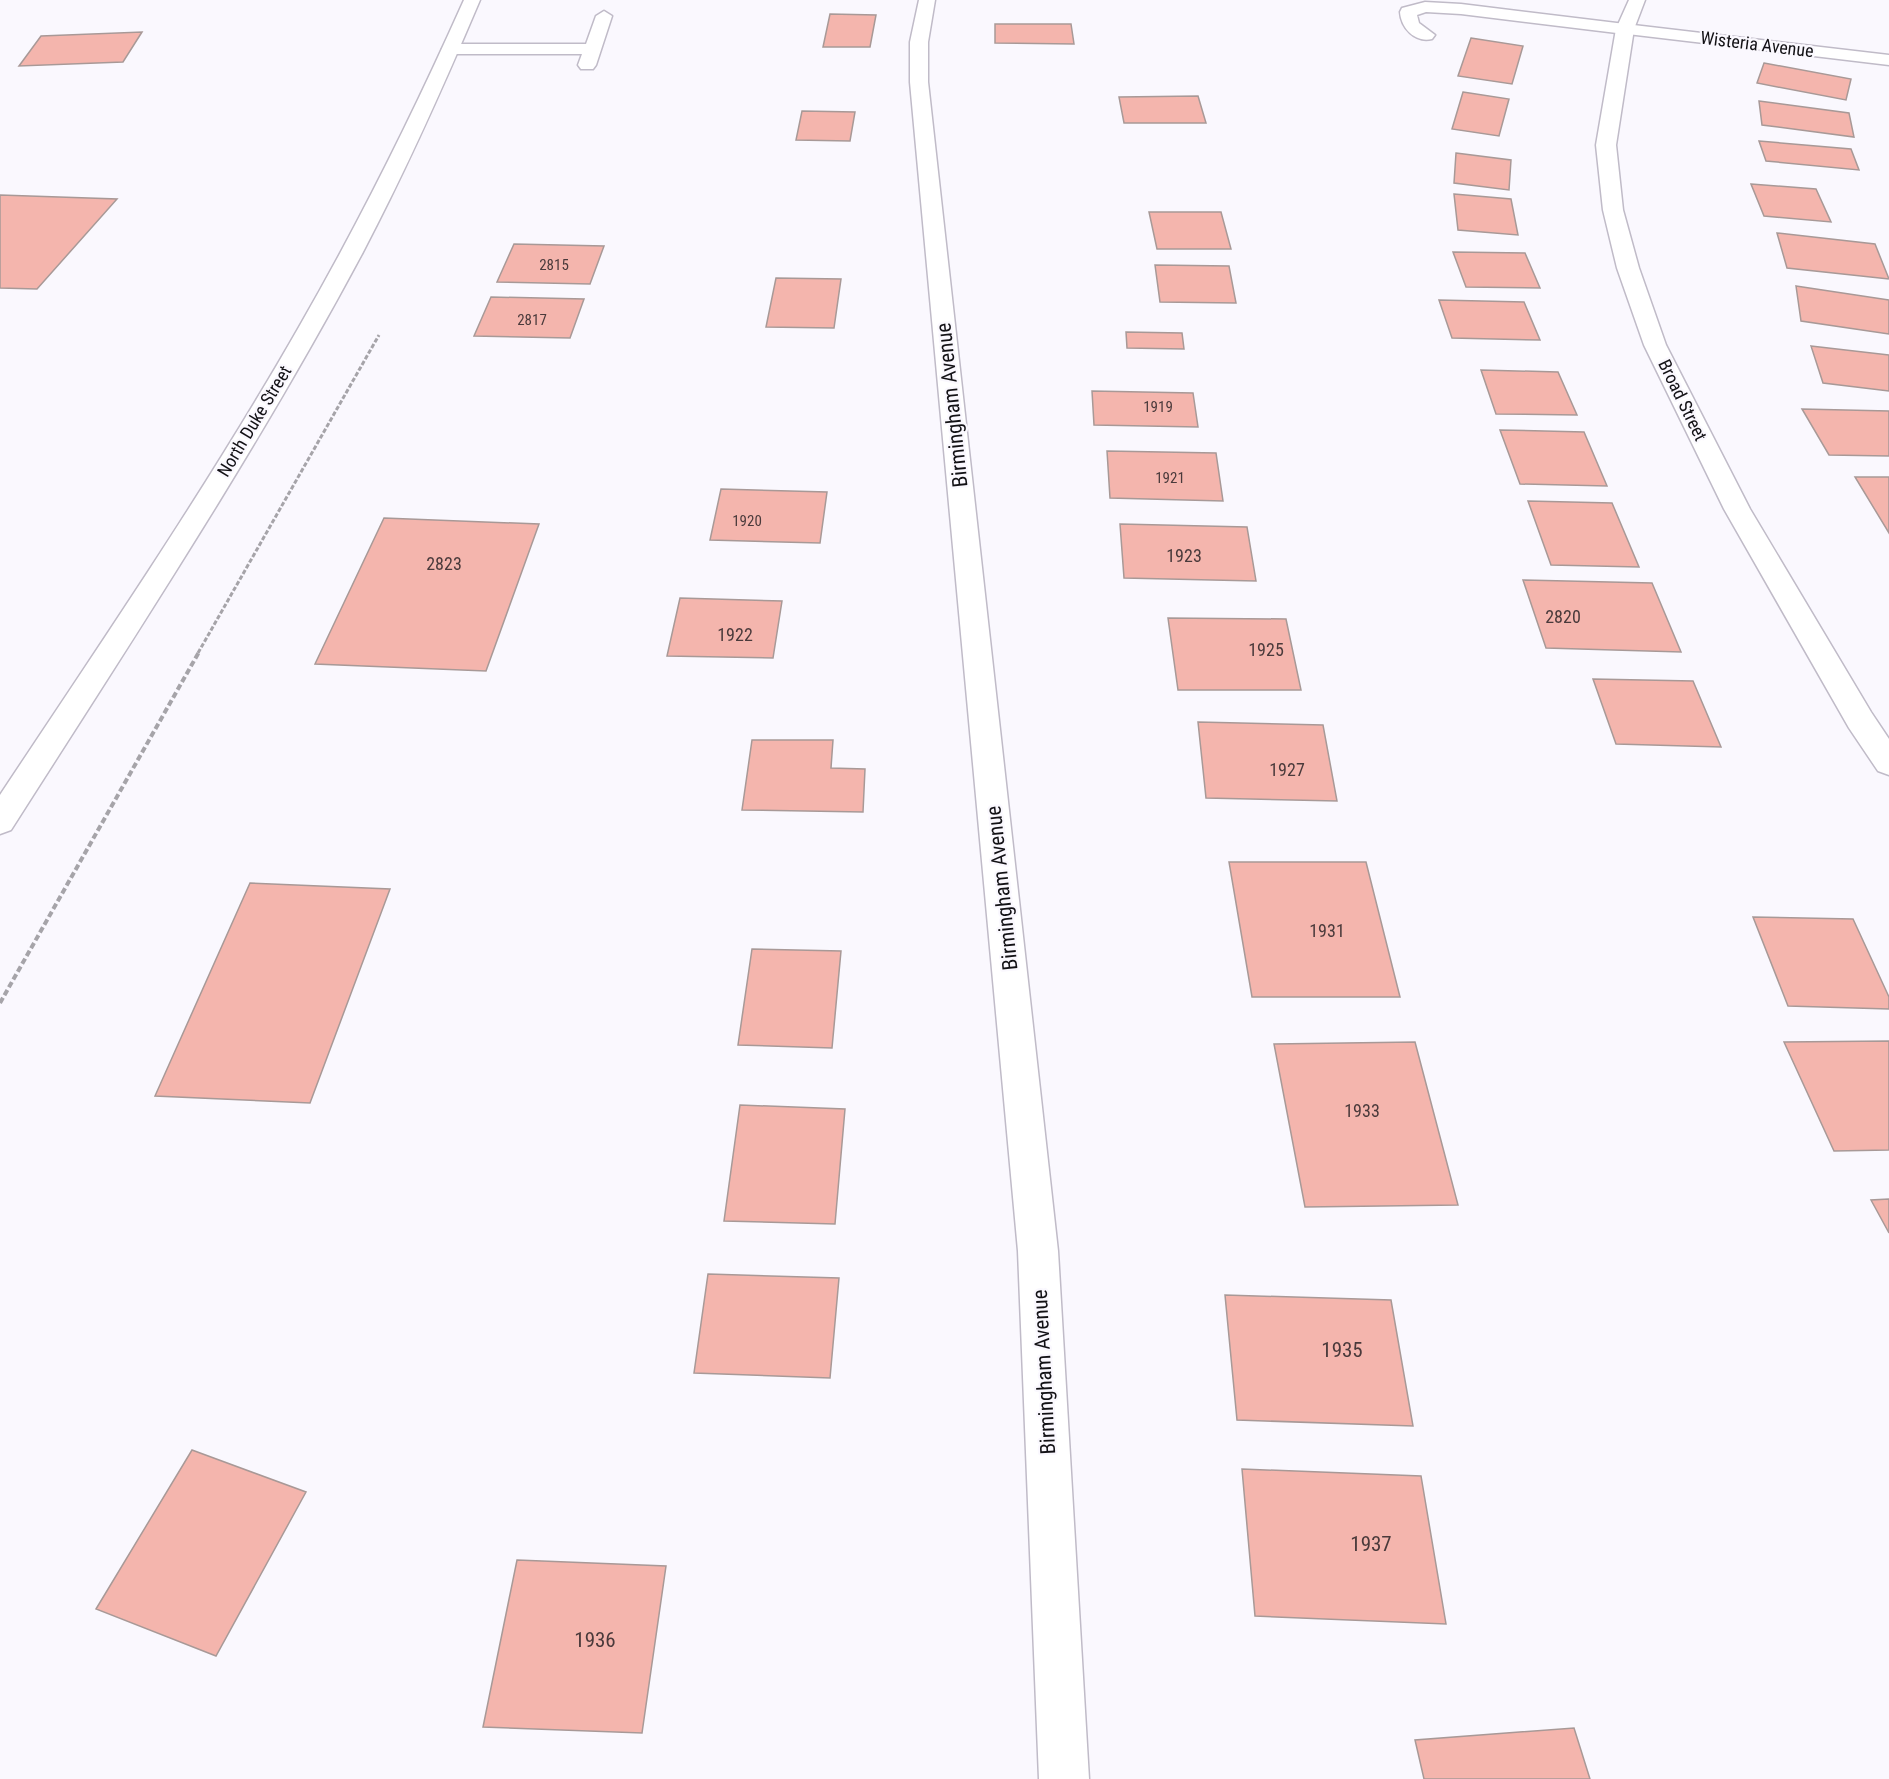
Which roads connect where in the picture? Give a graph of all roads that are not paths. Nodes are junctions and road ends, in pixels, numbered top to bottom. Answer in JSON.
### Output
{"nodes":[{"id":1,"x":472,"y":0,"type":"edge"},
{"id":2,"x":927,"y":0,"type":"edge"},
{"id":3,"x":1637,"y":0,"type":"edge"},
{"id":4,"x":604,"y":16,"type":"dead end"},
{"id":5,"x":1625,"y":29,"type":"junction"},
{"id":6,"x":1426,"y":34,"type":"dead end"},
{"id":7,"x":451,"y":49,"type":"junction"},
{"id":8,"x":1889,"y":60,"type":"edge"},
{"id":9,"x":1889,"y":763,"type":"edge"},
{"id":10,"x":0,"y":821,"type":"edge"},
{"id":11,"x":1064,"y":1779,"type":"edge"}],
"edges":[{"from":1,"to":7,"type":"main road","name":"North Duke Street"},
{"from":2,"to":11,"type":"main road","name":"Birmingham Avenue"},
{"from":3,"to":5,"type":"main road","name":"Broad Street"},
{"from":4,"to":7,"type":"main road"},
{"from":5,"to":6,"type":"main road","name":"Wisteria Avenue"},
{"from":5,"to":8,"type":"main road","name":"Wisteria Avenue"},
{"from":5,"to":9,"type":"main road","name":"Broad Street"},
{"from":7,"to":10,"type":"main road","name":"North Duke Street"}]}
